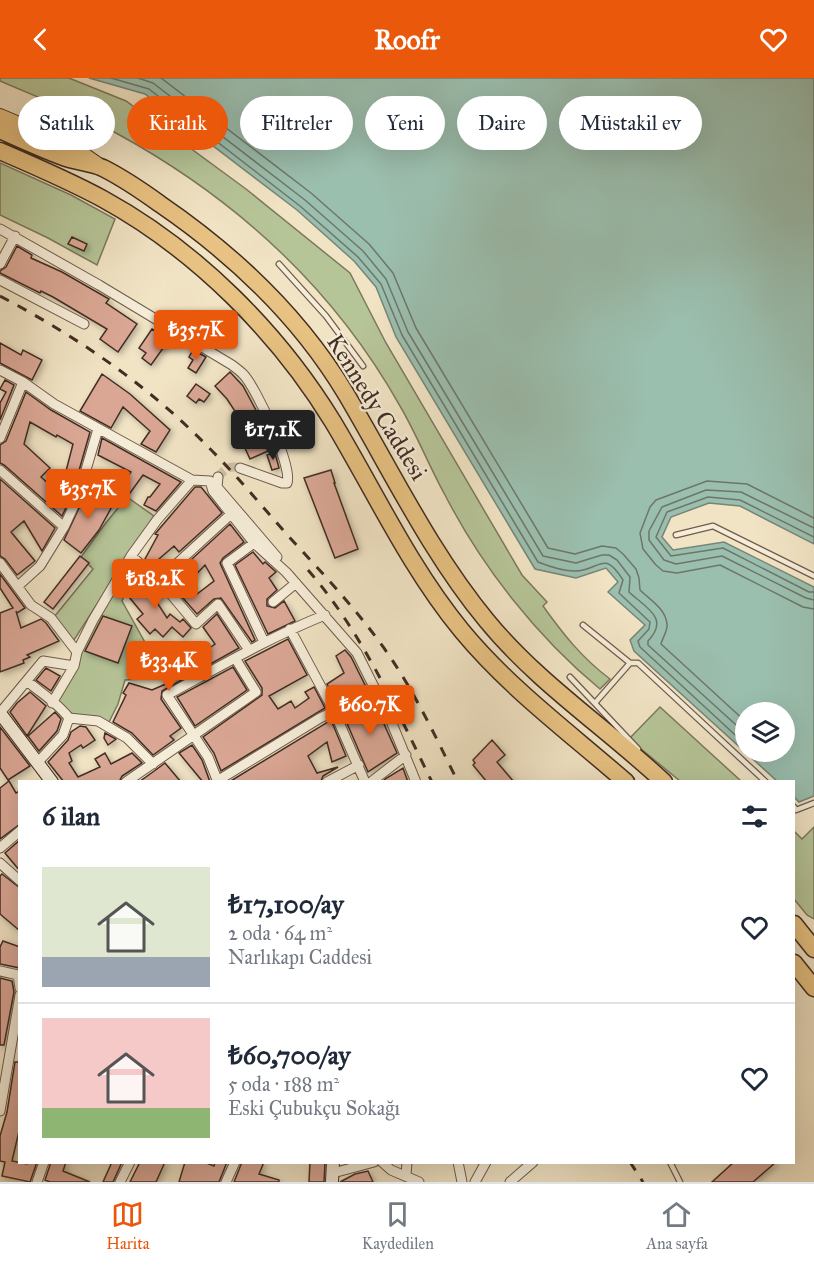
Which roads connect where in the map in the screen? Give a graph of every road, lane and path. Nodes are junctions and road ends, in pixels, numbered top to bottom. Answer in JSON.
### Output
{"nodes":[{"id":1,"x":0,"y":116,"type":"edge"},
{"id":2,"x":0,"y":130,"type":"edge"},
{"id":3,"x":0,"y":151,"type":"edge"},
{"id":4,"x":101,"y":167,"type":"junction"},
{"id":5,"x":0,"y":229,"type":"edge"},
{"id":6,"x":15,"y":236,"type":"junction"},
{"id":7,"x":0,"y":264,"type":"edge"},
{"id":8,"x":279,"y":264,"type":"dead end"},
{"id":9,"x":0,"y":280,"type":"edge"},
{"id":10,"x":84,"y":324,"type":"dead end"},
{"id":11,"x":363,"y":366,"type":"dead end"},
{"id":12,"x":0,"y":370,"type":"edge"},
{"id":13,"x":22,"y":382,"type":"junction"},
{"id":14,"x":98,"y":429,"type":"junction"},
{"id":15,"x":0,"y":438,"type":"edge"},
{"id":16,"x":240,"y":468,"type":"tunnel mouth"},
{"id":17,"x":0,"y":470,"type":"edge"},
{"id":18,"x":218,"y":477,"type":"dead end"},
{"id":19,"x":192,"y":480,"type":"junction"},
{"id":20,"x":231,"y":514,"type":"junction"},
{"id":21,"x":64,"y":527,"type":"junction"},
{"id":22,"x":676,"y":535,"type":"dead end"},
{"id":23,"x":254,"y":543,"type":"junction"},
{"id":24,"x":131,"y":556,"type":"junction"},
{"id":25,"x":0,"y":563,"type":"edge"},
{"id":26,"x":286,"y":572,"type":"junction"},
{"id":27,"x":814,"y":576,"type":"edge"},
{"id":28,"x":159,"y":580,"type":"junction"},
{"id":29,"x":296,"y":583,"type":"junction"},
{"id":30,"x":18,"y":586,"type":"junction"},
{"id":31,"x":273,"y":602,"type":"dead end"},
{"id":32,"x":325,"y":615,"type":"junction"},
{"id":33,"x":583,"y":625,"type":"dead end"},
{"id":34,"x":290,"y":629,"type":"junction"},
{"id":35,"x":264,"y":642,"type":"junction"},
{"id":36,"x":249,"y":650,"type":"junction"},
{"id":37,"x":77,"y":652,"type":"junction"},
{"id":38,"x":235,"y":658,"type":"junction"},
{"id":39,"x":630,"y":663,"type":"junction"},
{"id":40,"x":74,"y":666,"type":"junction"},
{"id":41,"x":570,"y":677,"type":"dead end"},
{"id":42,"x":27,"y":681,"type":"junction"},
{"id":43,"x":376,"y":691,"type":"junction"},
{"id":44,"x":52,"y":703,"type":"junction"},
{"id":45,"x":595,"y":703,"type":"junction"},
{"id":46,"x":334,"y":711,"type":"junction"},
{"id":47,"x":0,"y":713,"type":"edge"},
{"id":48,"x":69,"y":718,"type":"junction"},
{"id":49,"x":193,"y":733,"type":"junction"},
{"id":50,"x":406,"y":755,"type":"junction"},
{"id":51,"x":38,"y":762,"type":"junction"},
{"id":52,"x":153,"y":764,"type":"junction"},
{"id":53,"x":359,"y":765,"type":"junction"},
{"id":54,"x":51,"y":780,"type":"edge"},
{"id":55,"x":129,"y":780,"type":"edge"},
{"id":56,"x":218,"y":780,"type":"edge"},
{"id":57,"x":220,"y":780,"type":"edge"},
{"id":58,"x":331,"y":780,"type":"edge"},
{"id":59,"x":364,"y":780,"type":"edge"},
{"id":60,"x":374,"y":780,"type":"edge"},
{"id":61,"x":415,"y":780,"type":"edge"},
{"id":62,"x":624,"y":780,"type":"edge"},
{"id":63,"x":662,"y":780,"type":"edge"},
{"id":64,"x":662,"y":780,"type":"edge"},
{"id":65,"x":764,"y":780,"type":"edge"},
{"id":66,"x":814,"y":803,"type":"edge"},
{"id":67,"x":795,"y":808,"type":"edge"},
{"id":68,"x":18,"y":833,"type":"edge"},
{"id":69,"x":0,"y":848,"type":"edge"},
{"id":70,"x":2,"y":868,"type":"edge"},
{"id":71,"x":18,"y":880,"type":"edge"},
{"id":72,"x":795,"y":925,"type":"edge"},
{"id":73,"x":814,"y":949,"type":"edge"},
{"id":74,"x":795,"y":964,"type":"edge"},
{"id":75,"x":0,"y":971,"type":"edge"},
{"id":76,"x":18,"y":975,"type":"edge"},
{"id":77,"x":814,"y":987,"type":"edge"},
{"id":78,"x":18,"y":1007,"type":"edge"},
{"id":79,"x":0,"y":1111,"type":"edge"},
{"id":80,"x":43,"y":1164,"type":"edge"},
{"id":81,"x":129,"y":1164,"type":"edge"},
{"id":82,"x":234,"y":1164,"type":"edge"},
{"id":83,"x":366,"y":1164,"type":"edge"},
{"id":84,"x":384,"y":1164,"type":"edge"},
{"id":85,"x":407,"y":1164,"type":"edge"},
{"id":86,"x":458,"y":1164,"type":"edge"},
{"id":87,"x":485,"y":1164,"type":"edge"},
{"id":88,"x":531,"y":1164,"type":"edge"},
{"id":89,"x":671,"y":1164,"type":"edge"},
{"id":90,"x":332,"y":1173,"type":"edge"},
{"id":91,"x":406,"y":1175,"type":"junction"},
{"id":92,"x":37,"y":1182,"type":"edge"},
{"id":93,"x":120,"y":1182,"type":"edge"},
{"id":94,"x":226,"y":1182,"type":"edge"},
{"id":95,"x":419,"y":1182,"type":"edge"},
{"id":96,"x":462,"y":1182,"type":"edge"},
{"id":97,"x":475,"y":1182,"type":"edge"},
{"id":98,"x":510,"y":1182,"type":"edge"},
{"id":99,"x":680,"y":1182,"type":"edge"}],
"edges":[{"from":1,"to":4,"type":"main road","name":"Kennedy Caddesi"},
{"from":2,"to":4,"type":"highway"},
{"from":3,"to":62,"type":"highway","name":"Kennedy Caddesi"},
{"from":4,"to":63,"type":"highway","name":"Kennedy Caddesi"},
{"from":5,"to":6,"type":"street"},
{"from":6,"to":7,"type":"street"},
{"from":6,"to":16,"type":"street"},
{"from":8,"to":11,"type":"lane"},
{"from":9,"to":10,"type":"street"},
{"from":12,"to":13,"type":"street"},
{"from":13,"to":14,"type":"street"},
{"from":13,"to":15,"type":"street"},
{"from":14,"to":19,"type":"street"},
{"from":14,"to":21,"type":"street"},
{"from":17,"to":21,"type":"street"},
{"from":18,"to":26,"type":"street"},
{"from":19,"to":20,"type":"street"},
{"from":19,"to":24,"type":"street"},
{"from":20,"to":23,"type":"street"},
{"from":20,"to":28,"type":"street"},
{"from":21,"to":30,"type":"street"},
{"from":22,"to":27,"type":"lane"},
{"from":23,"to":26,"type":"street"},
{"from":23,"to":35,"type":"street"},
{"from":24,"to":28,"type":"street"},
{"from":24,"to":37,"type":"street"},
{"from":25,"to":30,"type":"street"},
{"from":26,"to":29,"type":"street"},
{"from":28,"to":36,"type":"street"},
{"from":29,"to":31,"type":"street"},
{"from":29,"to":32,"type":"street"},
{"from":30,"to":37,"type":"street"},
{"from":32,"to":34,"type":"street"},
{"from":32,"to":43,"type":"street"},
{"from":33,"to":39,"type":"lane"},
{"from":34,"to":35,"type":"street"},
{"from":34,"to":46,"type":"street"},
{"from":35,"to":36,"type":"street"},
{"from":36,"to":38,"type":"street"},
{"from":37,"to":40,"type":"street"},
{"from":38,"to":49,"type":"street"},
{"from":38,"to":49,"type":"street"},
{"from":39,"to":45,"type":"lane"},
{"from":39,"to":65,"type":"lane"},
{"from":40,"to":42,"type":"street"},
{"from":40,"to":44,"type":"street"},
{"from":41,"to":45,"type":"lane"},
{"from":42,"to":44,"type":"street"},
{"from":42,"to":47,"type":"street"},
{"from":43,"to":46,"type":"street"},
{"from":43,"to":50,"type":"street"},
{"from":44,"to":48,"type":"street"},
{"from":45,"to":64,"type":"lane"},
{"from":46,"to":53,"type":"street"},
{"from":46,"to":57,"type":"street"},
{"from":47,"to":51,"type":"street"},
{"from":48,"to":51,"type":"street"},
{"from":48,"to":52,"type":"street"},
{"from":49,"to":52,"type":"street"},
{"from":49,"to":56,"type":"street"},
{"from":50,"to":60,"type":"street"},
{"from":50,"to":61,"type":"street"},
{"from":51,"to":54,"type":"street"},
{"from":52,"to":55,"type":"street"},
{"from":53,"to":58,"type":"street"},
{"from":53,"to":59,"type":"street"},
{"from":66,"to":67,"type":"lane"},
{"from":68,"to":69,"type":"street"},
{"from":70,"to":71,"type":"street"},
{"from":72,"to":73,"type":"highway"},
{"from":74,"to":77,"type":"highway"},
{"from":75,"to":76,"type":"street"},
{"from":78,"to":79,"type":"street"},
{"from":80,"to":92,"type":"street"},
{"from":81,"to":93,"type":"street"},
{"from":82,"to":94,"type":"street"},
{"from":83,"to":90,"type":"street"},
{"from":84,"to":91,"type":"street"},
{"from":85,"to":91,"type":"street"},
{"from":86,"to":96,"type":"street"},
{"from":87,"to":97,"type":"street"},
{"from":88,"to":98,"type":"street"},
{"from":89,"to":99,"type":"lane"},
{"from":91,"to":95,"type":"street"}]}
